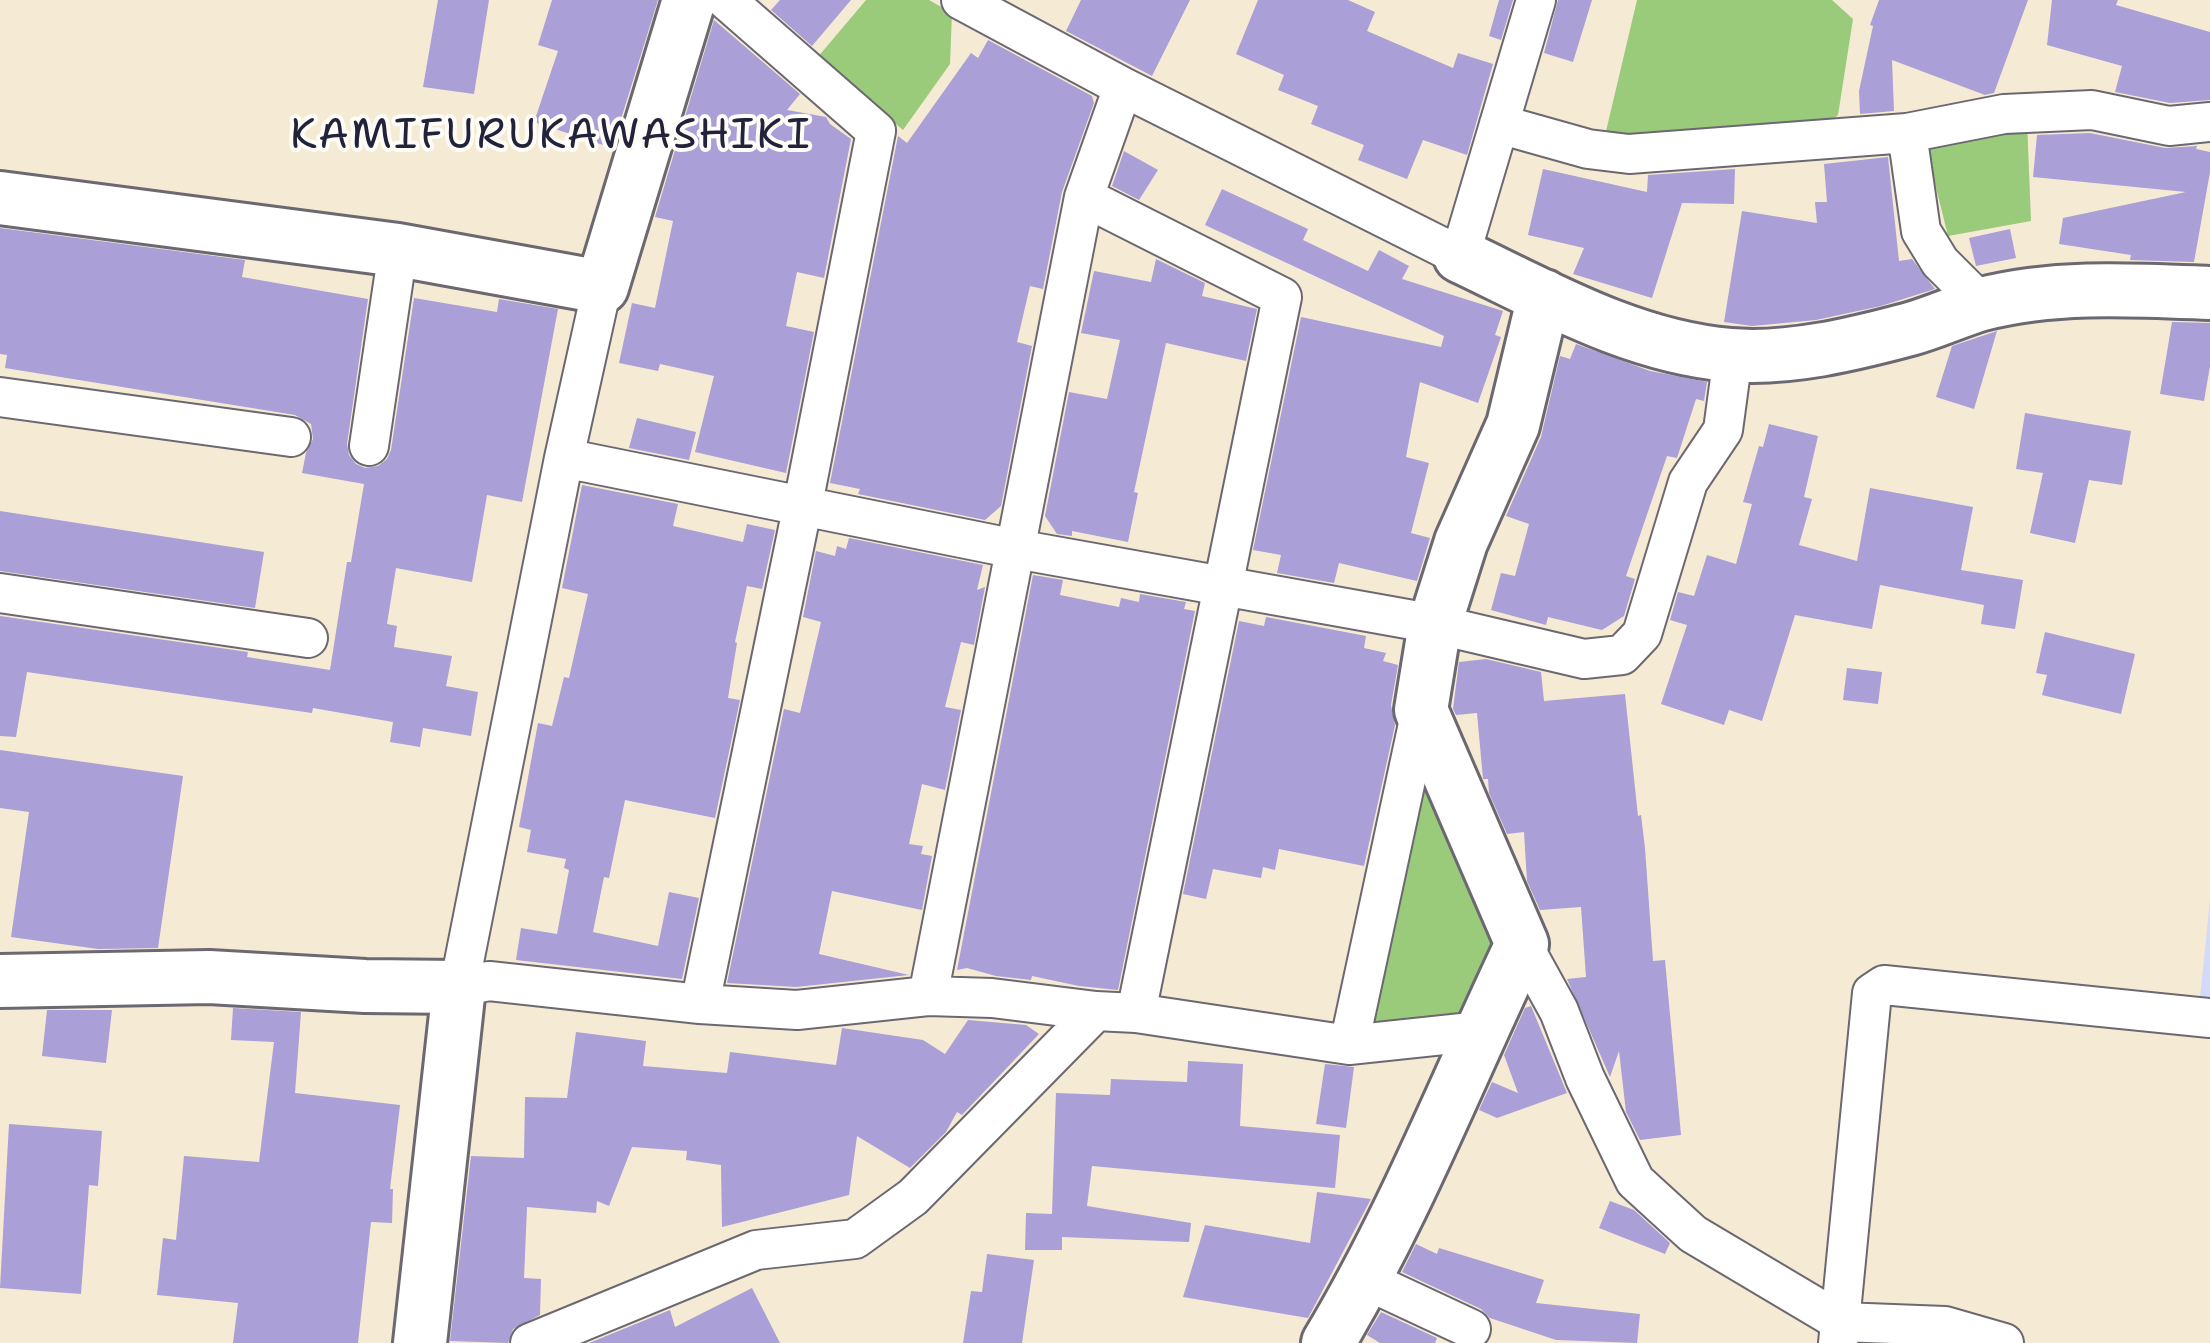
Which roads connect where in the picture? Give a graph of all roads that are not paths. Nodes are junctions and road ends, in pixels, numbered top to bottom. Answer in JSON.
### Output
{"nodes":[{"id":1,"x":689,"y":0,"type":"edge"},
{"id":2,"x":726,"y":0,"type":"edge"},
{"id":3,"x":1536,"y":0,"type":"edge"},
{"id":4,"x":965,"y":1,"type":"edge"},
{"id":5,"x":1123,"y":86,"type":"junction"},
{"id":6,"x":2210,"y":122,"type":"edge"},
{"id":7,"x":1499,"y":124,"type":"junction"},
{"id":8,"x":1907,"y":133,"type":"junction"},
{"id":9,"x":1084,"y":197,"type":"junction"},
{"id":10,"x":0,"y":198,"type":"edge"},
{"id":11,"x":398,"y":250,"type":"junction"},
{"id":12,"x":1460,"y":256,"type":"junction"},
{"id":13,"x":602,"y":287,"type":"junction"},
{"id":14,"x":2210,"y":293,"type":"edge"},
{"id":15,"x":1544,"y":296,"type":"junction"},
{"id":16,"x":1982,"y":304,"type":"junction"},
{"id":17,"x":1733,"y":356,"type":"junction"},
{"id":18,"x":0,"y":396,"type":"edge"},
{"id":19,"x":291,"y":437,"type":"dead end"},
{"id":20,"x":369,"y":446,"type":"dead end"},
{"id":21,"x":564,"y":458,"type":"junction"},
{"id":22,"x":804,"y":504,"type":"junction"},
{"id":23,"x":1016,"y":549,"type":"junction"},
{"id":24,"x":1225,"y":586,"type":"junction"},
{"id":25,"x":0,"y":593,"type":"edge"},
{"id":26,"x":1435,"y":624,"type":"junction"},
{"id":27,"x":308,"y":638,"type":"dead end"},
{"id":28,"x":1421,"y":710,"type":"junction"},
{"id":29,"x":1522,"y":944,"type":"junction"},
{"id":30,"x":0,"y":981,"type":"edge"},
{"id":31,"x":460,"y":986,"type":"junction"},
{"id":32,"x":928,"y":996,"type":"junction"},
{"id":33,"x":700,"y":1004,"type":"junction"},
{"id":34,"x":1096,"y":1011,"type":"junction"},
{"id":35,"x":1136,"y":1012,"type":"junction"},
{"id":36,"x":2210,"y":1018,"type":"edge"},
{"id":37,"x":1481,"y":1031,"type":"junction"},
{"id":38,"x":1349,"y":1045,"type":"junction"},
{"id":39,"x":1366,"y":1280,"type":"junction"},
{"id":40,"x":1472,"y":1328,"type":"dead end"},
{"id":41,"x":1839,"y":1332,"type":"edge"},
{"id":42,"x":420,"y":1343,"type":"edge"},
{"id":43,"x":530,"y":1343,"type":"edge"},
{"id":44,"x":1328,"y":1343,"type":"edge"},
{"id":45,"x":2004,"y":1343,"type":"edge"}],
"edges":[{"from":1,"to":13,"type":"street"},
{"from":2,"to":22,"type":"street"},
{"from":3,"to":7,"type":"street"},
{"from":4,"to":5,"type":"street"},
{"from":5,"to":9,"type":"street"},
{"from":5,"to":12,"type":"street"},
{"from":6,"to":8,"type":"street"},
{"from":7,"to":8,"type":"street"},
{"from":7,"to":12,"type":"street"},
{"from":8,"to":16,"type":"street"},
{"from":9,"to":23,"type":"street"},
{"from":9,"to":24,"type":"street"},
{"from":10,"to":11,"type":"street"},
{"from":11,"to":13,"type":"street"},
{"from":11,"to":20,"type":"street"},
{"from":12,"to":15,"type":"street"},
{"from":13,"to":21,"type":"street"},
{"from":14,"to":16,"type":"street"},
{"from":15,"to":17,"type":"street"},
{"from":15,"to":26,"type":"street"},
{"from":16,"to":17,"type":"street"},
{"from":17,"to":26,"type":"street"},
{"from":18,"to":19,"type":"street"},
{"from":21,"to":22,"type":"street"},
{"from":21,"to":31,"type":"street"},
{"from":22,"to":23,"type":"street"},
{"from":22,"to":33,"type":"street"},
{"from":23,"to":24,"type":"street"},
{"from":23,"to":32,"type":"street"},
{"from":24,"to":26,"type":"street"},
{"from":24,"to":35,"type":"street"},
{"from":25,"to":27,"type":"street"},
{"from":26,"to":28,"type":"street"},
{"from":28,"to":29,"type":"street"},
{"from":28,"to":38,"type":"street"},
{"from":29,"to":37,"type":"street"},
{"from":29,"to":41,"type":"street"},
{"from":30,"to":31,"type":"street"},
{"from":31,"to":33,"type":"street"},
{"from":31,"to":42,"type":"street"},
{"from":32,"to":33,"type":"street"},
{"from":32,"to":34,"type":"street"},
{"from":34,"to":35,"type":"street"},
{"from":34,"to":43,"type":"street"},
{"from":35,"to":38,"type":"street"},
{"from":36,"to":41,"type":"street"},
{"from":37,"to":38,"type":"street"},
{"from":37,"to":39,"type":"street"},
{"from":39,"to":40,"type":"street"},
{"from":39,"to":44,"type":"street"},
{"from":41,"to":45,"type":"street"}]}
